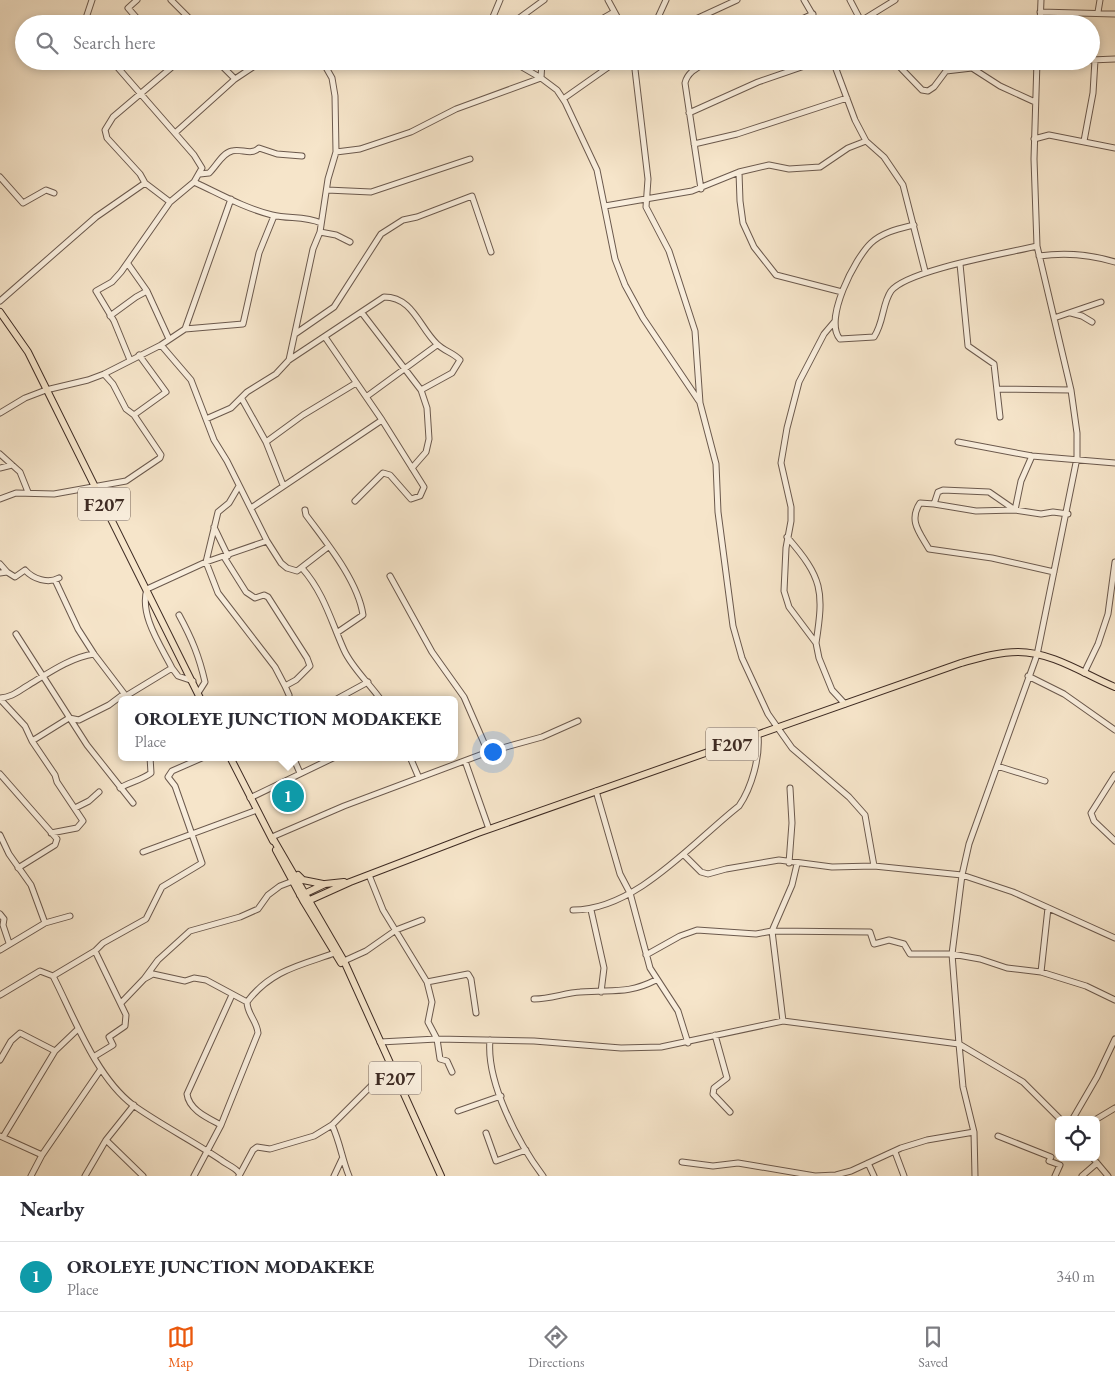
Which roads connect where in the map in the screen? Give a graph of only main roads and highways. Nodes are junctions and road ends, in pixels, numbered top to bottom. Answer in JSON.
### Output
{"nodes":[{"id":1,"x":0,"y":312,"type":"edge"},
{"id":2,"x":1115,"y":687,"type":"edge"},
{"id":3,"x":199,"y":696,"type":"edge"},
{"id":4,"x":232,"y":761,"type":"edge"},
{"id":5,"x":272,"y":837,"type":"junction"},
{"id":6,"x":294,"y":871,"type":"junction"},
{"id":7,"x":350,"y":882,"type":"junction"},
{"id":8,"x":325,"y":884,"type":"junction"},
{"id":9,"x":321,"y":895,"type":"junction"},
{"id":10,"x":305,"y":898,"type":"junction"},
{"id":11,"x":321,"y":922,"type":"junction"},
{"id":12,"x":352,"y":979,"type":"junction"},
{"id":13,"x":441,"y":1176,"type":"edge"}],
"edges":[{"from":1,"to":3,"type":"main road","number":"F207"},
{"from":2,"to":7,"type":"main road","number":"F207"},
{"from":4,"to":5,"type":"main road","number":"F207"},
{"from":5,"to":6,"type":"main road","number":"F207"},
{"from":5,"to":10,"type":"main road","number":"F207"},
{"from":6,"to":8,"type":"main road"},
{"from":6,"to":10,"type":"main road","number":"F207"},
{"from":7,"to":8,"type":"main road","number":"F207"},
{"from":7,"to":9,"type":"main road","number":"F207"},
{"from":8,"to":10,"type":"main road","number":"F207"},
{"from":9,"to":10,"type":"main road","number":"F207"},
{"from":9,"to":11,"type":"main road"},
{"from":10,"to":11,"type":"main road","number":"F207"},
{"from":10,"to":12,"type":"main road","number":"F207"},
{"from":11,"to":12,"type":"main road","number":"F207"},
{"from":12,"to":13,"type":"main road","number":"F207"}]}
